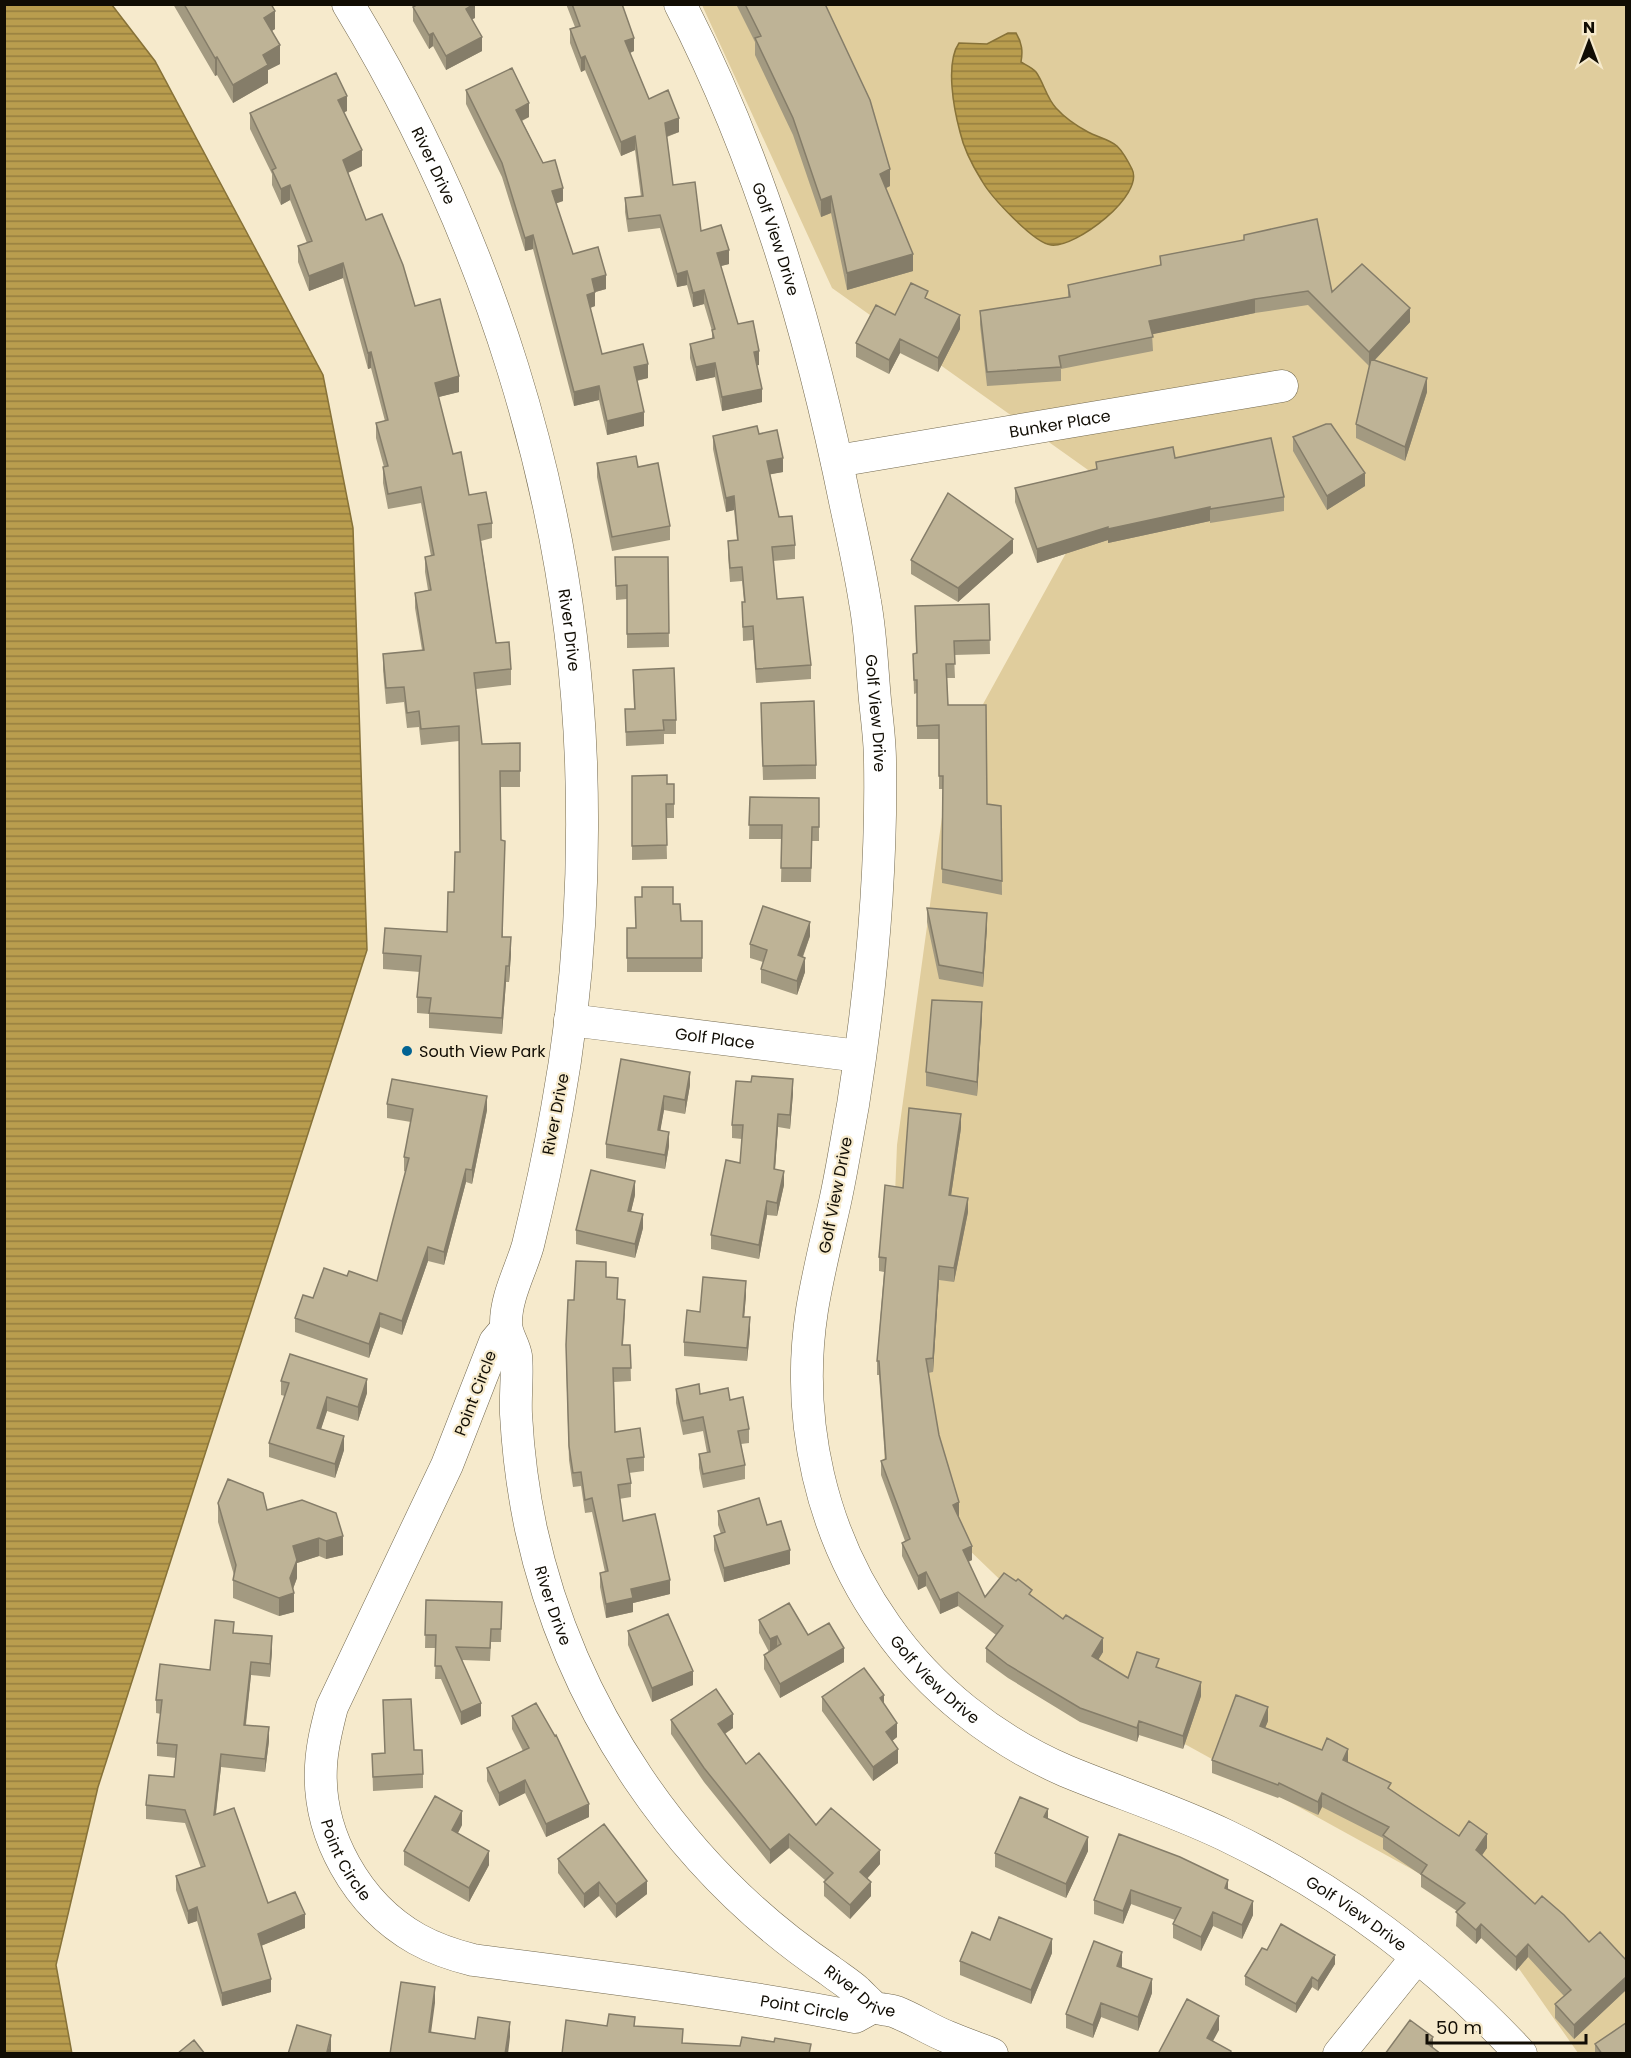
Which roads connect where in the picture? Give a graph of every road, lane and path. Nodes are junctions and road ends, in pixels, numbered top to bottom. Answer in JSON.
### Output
{"nodes":[{"id":1,"x":348,"y":4,"type":"edge"},
{"id":2,"x":681,"y":4,"type":"edge"},
{"id":3,"x":1282,"y":386,"type":"dead end"},
{"id":4,"x":837,"y":461,"type":"junction"},
{"id":5,"x":570,"y":1020,"type":"junction"},
{"id":6,"x":860,"y":1056,"type":"junction"},
{"id":7,"x":506,"y":1329,"type":"junction"},
{"id":8,"x":1417,"y":1957,"type":"junction"},
{"id":9,"x":873,"y":2007,"type":"junction"},
{"id":10,"x":992,"y":2054,"type":"edge"},
{"id":11,"x":1339,"y":2054,"type":"edge"},
{"id":12,"x":1521,"y":2054,"type":"edge"}],
"edges":[{"from":1,"to":5,"type":"street","name":"River Drive"},
{"from":2,"to":4,"type":"street","name":"Golf View Drive"},
{"from":3,"to":4,"type":"street","name":"Bunker Place"},
{"from":4,"to":6,"type":"street","name":"Golf View Drive"},
{"from":5,"to":6,"type":"street","name":"Golf Place"},
{"from":5,"to":7,"type":"street","name":"River Drive"},
{"from":6,"to":8,"type":"street","name":"Golf View Drive"},
{"from":7,"to":9,"type":"street","name":"River Drive"},
{"from":7,"to":9,"type":"street","name":"Point Circle"},
{"from":8,"to":11,"type":"street"},
{"from":8,"to":12,"type":"street","name":"Golf View Drive"},
{"from":9,"to":10,"type":"street","name":"River Drive"}]}
